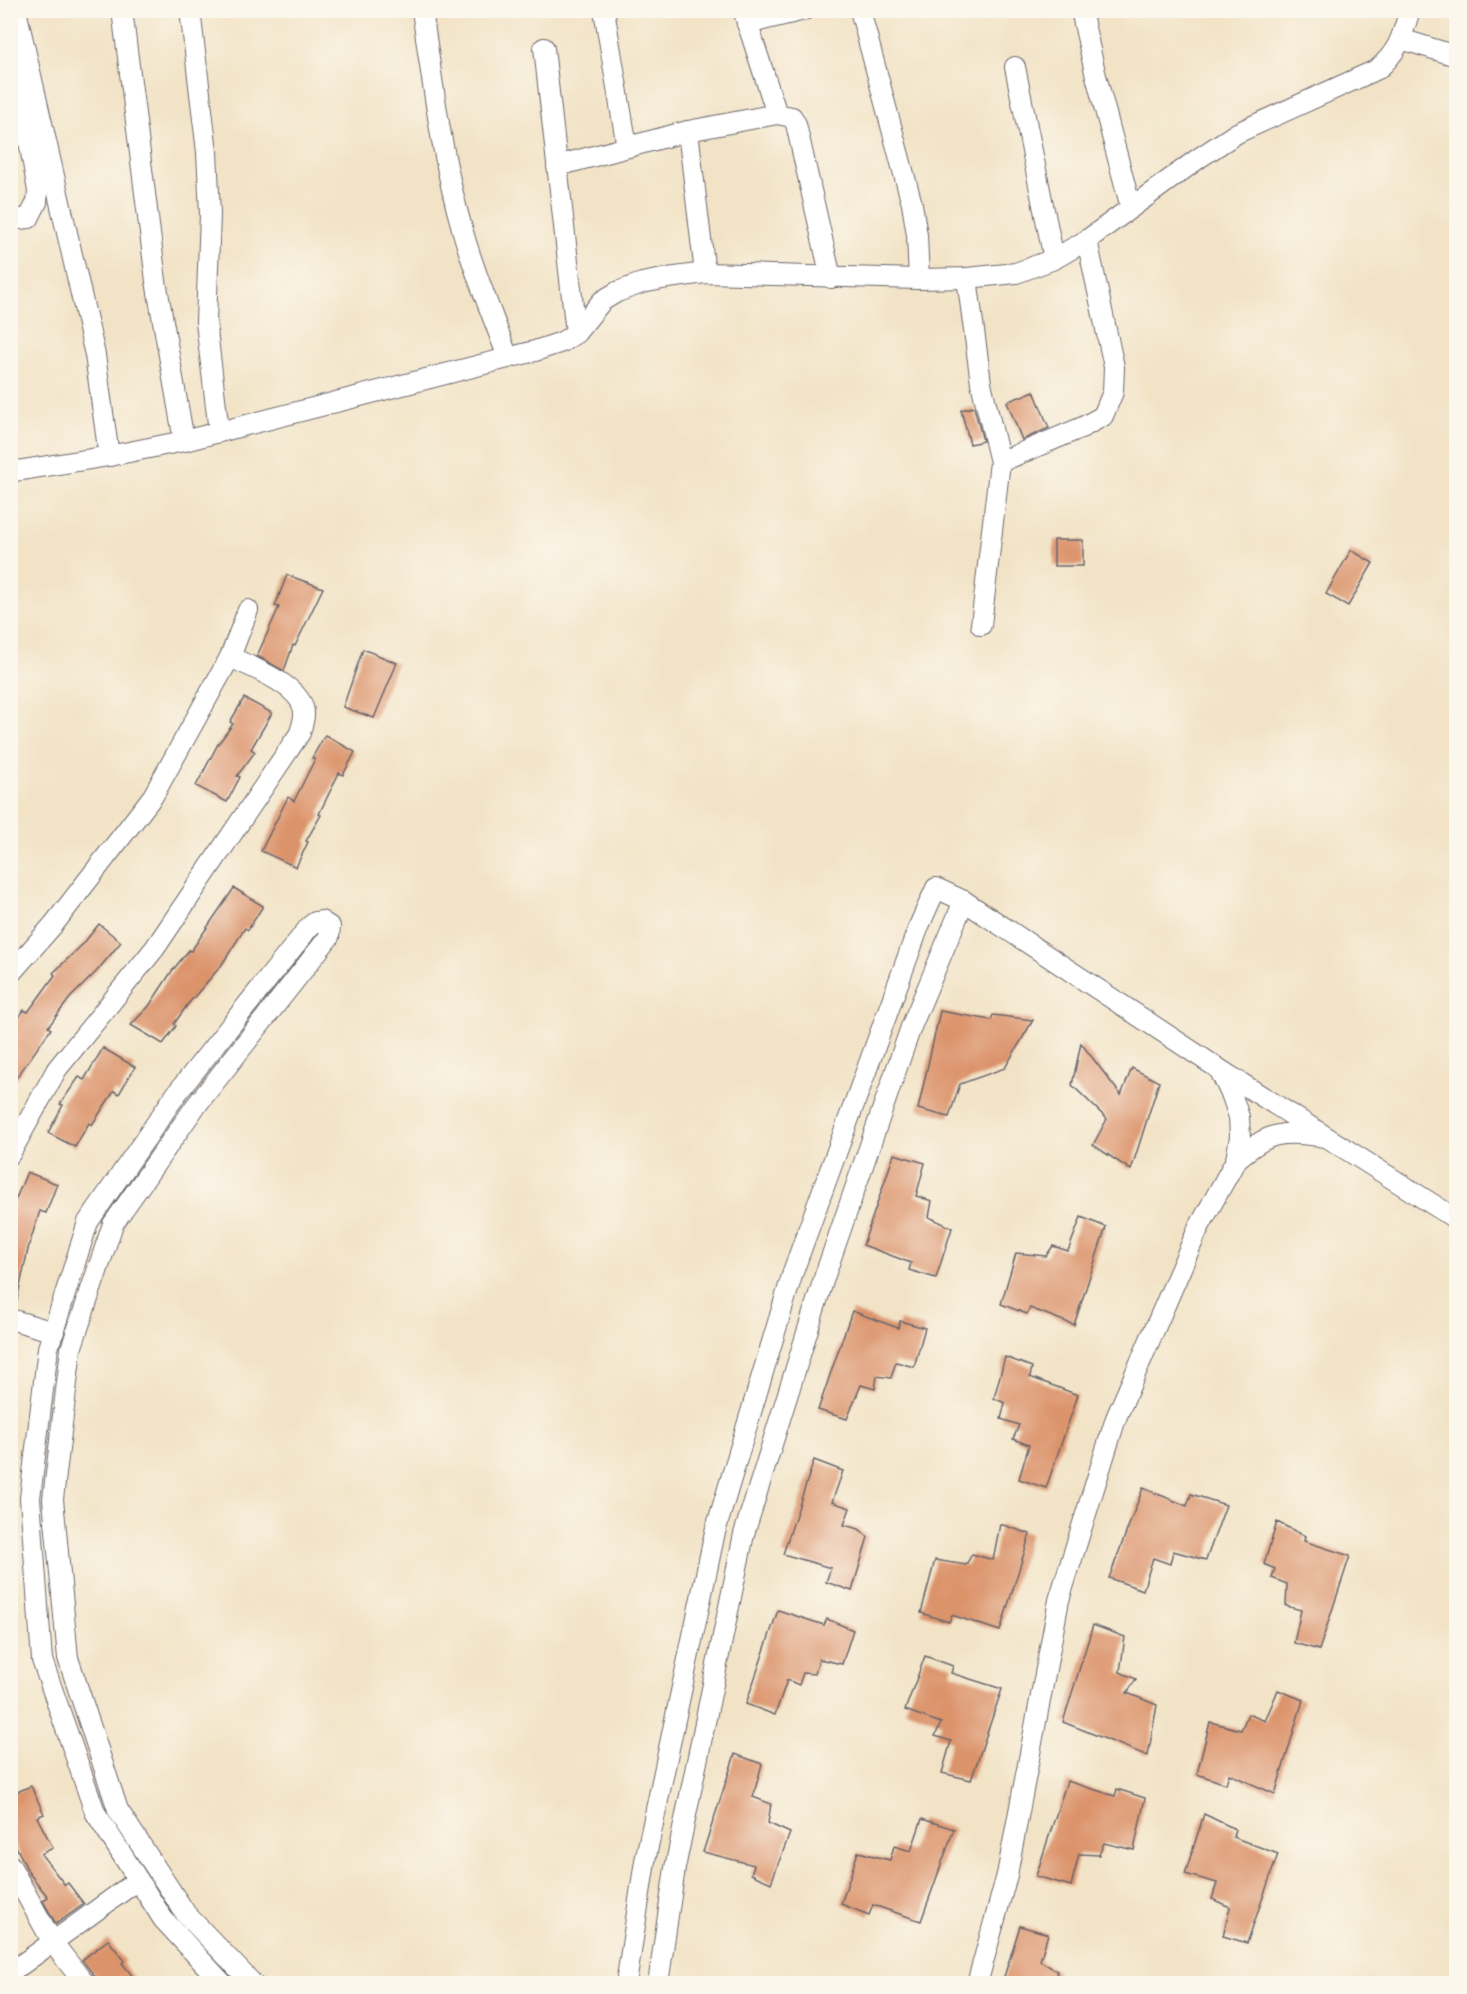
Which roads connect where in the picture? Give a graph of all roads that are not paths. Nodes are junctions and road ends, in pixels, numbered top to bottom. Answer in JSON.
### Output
{"nodes":[{"id":1,"x":16,"y":10,"type":"edge"},
{"id":2,"x":122,"y":10,"type":"edge"},
{"id":3,"x":190,"y":10,"type":"edge"},
{"id":4,"x":422,"y":10,"type":"edge"},
{"id":5,"x":604,"y":10,"type":"edge"},
{"id":6,"x":804,"y":10,"type":"edge"},
{"id":7,"x":860,"y":10,"type":"edge"},
{"id":8,"x":1081,"y":10,"type":"edge"},
{"id":9,"x":1410,"y":10,"type":"edge"},
{"id":10,"x":745,"y":17,"type":"edge"},
{"id":11,"x":1401,"y":39,"type":"junction"},
{"id":12,"x":544,"y":48,"type":"dead end"},
{"id":13,"x":1456,"y":56,"type":"edge"},
{"id":14,"x":10,"y":62,"type":"edge"},
{"id":15,"x":1015,"y":68,"type":"dead end"},
{"id":16,"x":777,"y":114,"type":"junction"},
{"id":17,"x":688,"y":131,"type":"junction"},
{"id":18,"x":627,"y":147,"type":"junction"},
{"id":19,"x":557,"y":166,"type":"junction"},
{"id":20,"x":1131,"y":208,"type":"junction"},
{"id":21,"x":10,"y":220,"type":"edge"},
{"id":22,"x":1087,"y":240,"type":"junction"},
{"id":23,"x":1054,"y":259,"type":"junction"},
{"id":24,"x":705,"y":273,"type":"junction"},
{"id":25,"x":831,"y":278,"type":"junction"},
{"id":26,"x":967,"y":278,"type":"junction"},
{"id":27,"x":919,"y":279,"type":"junction"},
{"id":28,"x":576,"y":333,"type":"junction"},
{"id":29,"x":508,"y":358,"type":"junction"},
{"id":30,"x":219,"y":432,"type":"junction"},
{"id":31,"x":184,"y":441,"type":"junction"},
{"id":32,"x":109,"y":456,"type":"junction"},
{"id":33,"x":1000,"y":462,"type":"junction"},
{"id":34,"x":10,"y":472,"type":"edge"},
{"id":35,"x":248,"y":610,"type":"dead end"},
{"id":36,"x":981,"y":625,"type":"dead end"},
{"id":37,"x":230,"y":657,"type":"junction"},
{"id":38,"x":964,"y":901,"type":"junction"},
{"id":39,"x":10,"y":974,"type":"edge"},
{"id":40,"x":1219,"y":1069,"type":"junction"},
{"id":41,"x":1331,"y":1138,"type":"junction"},
{"id":42,"x":10,"y":1154,"type":"edge"},
{"id":43,"x":1236,"y":1160,"type":"junction"},
{"id":44,"x":1456,"y":1219,"type":"edge"},
{"id":45,"x":10,"y":1319,"type":"edge"},
{"id":46,"x":54,"y":1332,"type":"junction"},
{"id":47,"x":10,"y":1865,"type":"edge"},
{"id":48,"x":138,"y":1880,"type":"junction"},
{"id":49,"x":53,"y":1943,"type":"junction"},
{"id":50,"x":10,"y":1973,"type":"edge"},
{"id":51,"x":85,"y":1983,"type":"edge"},
{"id":52,"x":223,"y":1983,"type":"edge"},
{"id":53,"x":253,"y":1983,"type":"edge"},
{"id":54,"x":626,"y":1983,"type":"edge"},
{"id":55,"x":658,"y":1983,"type":"edge"},
{"id":56,"x":977,"y":1983,"type":"edge"}],
"edges":[{"from":1,"to":32,"type":"street"},
{"from":2,"to":31,"type":"street"},
{"from":3,"to":30,"type":"street"},
{"from":4,"to":29,"type":"street"},
{"from":5,"to":18,"type":"street"},
{"from":6,"to":10,"type":"street"},
{"from":7,"to":27,"type":"street"},
{"from":8,"to":20,"type":"street"},
{"from":9,"to":11,"type":"street"},
{"from":10,"to":16,"type":"street"},
{"from":11,"to":13,"type":"street"},
{"from":11,"to":20,"type":"street"},
{"from":12,"to":19,"type":"street"},
{"from":14,"to":21,"type":"street"},
{"from":15,"to":23,"type":"street"},
{"from":16,"to":17,"type":"street"},
{"from":16,"to":25,"type":"street"},
{"from":17,"to":18,"type":"street"},
{"from":17,"to":24,"type":"street"},
{"from":18,"to":19,"type":"street"},
{"from":19,"to":28,"type":"street"},
{"from":20,"to":22,"type":"street"},
{"from":22,"to":23,"type":"street"},
{"from":22,"to":33,"type":"street"},
{"from":23,"to":26,"type":"street"},
{"from":24,"to":25,"type":"street"},
{"from":24,"to":28,"type":"street"},
{"from":25,"to":27,"type":"street"},
{"from":26,"to":27,"type":"street"},
{"from":26,"to":33,"type":"street"},
{"from":28,"to":29,"type":"street"},
{"from":29,"to":30,"type":"street"},
{"from":30,"to":31,"type":"street"},
{"from":31,"to":32,"type":"street"},
{"from":32,"to":34,"type":"street"},
{"from":33,"to":36,"type":"street"},
{"from":35,"to":37,"type":"street"},
{"from":37,"to":39,"type":"street"},
{"from":37,"to":42,"type":"street"},
{"from":38,"to":40,"type":"street"},
{"from":38,"to":54,"type":"street"},
{"from":38,"to":55,"type":"street"},
{"from":40,"to":41,"type":"street"},
{"from":40,"to":43,"type":"street"},
{"from":41,"to":43,"type":"street"},
{"from":41,"to":44,"type":"street"},
{"from":43,"to":56,"type":"street"},
{"from":45,"to":46,"type":"street"},
{"from":46,"to":48,"type":"street"},
{"from":46,"to":53,"type":"street"},
{"from":47,"to":49,"type":"street"},
{"from":48,"to":49,"type":"street"},
{"from":48,"to":52,"type":"street"},
{"from":49,"to":50,"type":"street"},
{"from":49,"to":51,"type":"street"}]}
